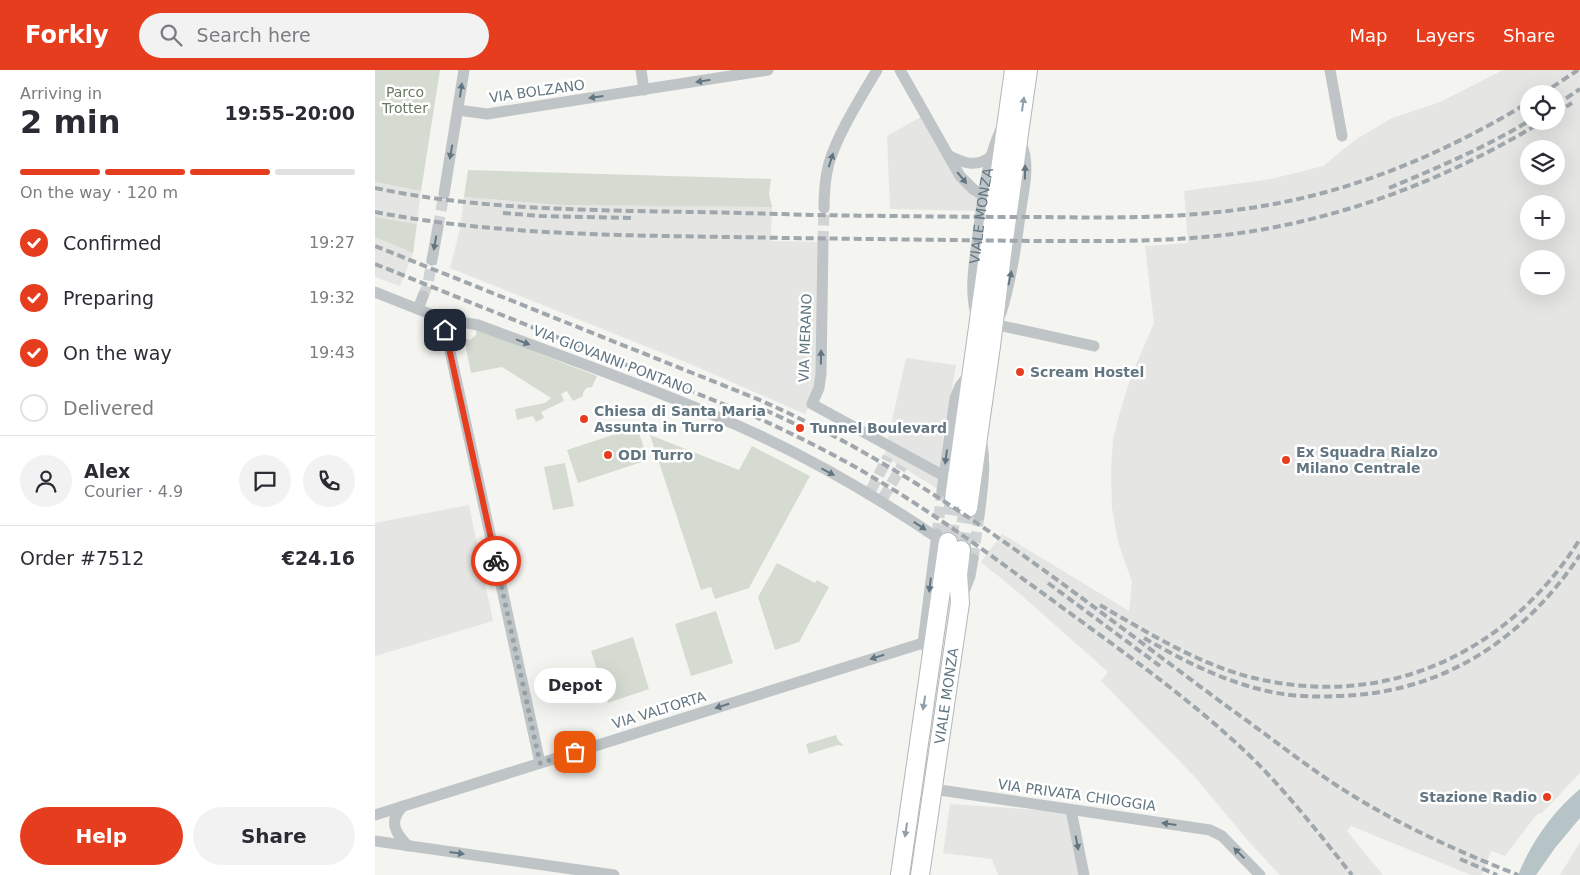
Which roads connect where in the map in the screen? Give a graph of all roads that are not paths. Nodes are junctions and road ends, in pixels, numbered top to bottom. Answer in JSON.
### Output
{"nodes":[{"id":1,"x":464,"y":70,"type":"edge"},
{"id":2,"x":641,"y":70,"type":"edge"},
{"id":3,"x":768,"y":70,"type":"edge"},
{"id":4,"x":877,"y":70,"type":"edge"},
{"id":5,"x":900,"y":70,"type":"edge"},
{"id":6,"x":1014,"y":70,"type":"edge"},
{"id":7,"x":1028,"y":70,"type":"edge"},
{"id":8,"x":1330,"y":70,"type":"edge"},
{"id":9,"x":644,"y":90,"type":"junction"},
{"id":10,"x":1010,"y":109,"type":"junction"},
{"id":11,"x":459,"y":110,"type":"junction"},
{"id":12,"x":1342,"y":136,"type":"dead end"},
{"id":13,"x":1019,"y":139,"type":"junction"},
{"id":14,"x":948,"y":154,"type":"junction"},
{"id":15,"x":990,"y":157,"type":"junction"},
{"id":16,"x":444,"y":194,"type":"tunnel mouth"},
{"id":17,"x":984,"y":196,"type":"junction"},
{"id":18,"x":823,"y":208,"type":"tunnel mouth"},
{"id":19,"x":438,"y":226,"type":"tunnel mouth"},
{"id":20,"x":823,"y":242,"type":"tunnel mouth"},
{"id":21,"x":432,"y":260,"type":"tunnel mouth"},
{"id":22,"x":375,"y":292,"type":"edge"},
{"id":23,"x":423,"y":296,"type":"tunnel mouth"},
{"id":24,"x":419,"y":309,"type":"junction"},
{"id":25,"x":443,"y":319,"type":"junction"},
{"id":26,"x":998,"y":325,"type":"junction"},
{"id":27,"x":979,"y":326,"type":"junction"},
{"id":28,"x":991,"y":346,"type":"junction"},
{"id":29,"x":1094,"y":346,"type":"dead end"},
{"id":30,"x":973,"y":370,"type":"junction"},
{"id":31,"x":908,"y":456,"type":"junction"},
{"id":32,"x":902,"y":466,"type":"tunnel mouth"},
{"id":33,"x":944,"y":476,"type":"junction"},
{"id":34,"x":961,"y":504,"type":"junction"},
{"id":35,"x":951,"y":544,"type":"junction"},
{"id":36,"x":927,"y":649,"type":"junction"},
{"id":37,"x":540,"y":763,"type":"junction"},
{"id":38,"x":912,"y":786,"type":"junction"},
{"id":39,"x":933,"y":789,"type":"junction"},
{"id":40,"x":403,"y":806,"type":"junction"},
{"id":41,"x":1071,"y":810,"type":"junction"},
{"id":42,"x":375,"y":815,"type":"edge"},
{"id":43,"x":375,"y":841,"type":"edge"},
{"id":44,"x":408,"y":846,"type":"junction"},
{"id":45,"x":614,"y":875,"type":"edge"},
{"id":46,"x":900,"y":875,"type":"edge"},
{"id":47,"x":920,"y":875,"type":"edge"},
{"id":48,"x":1084,"y":875,"type":"edge"},
{"id":49,"x":1260,"y":875,"type":"edge"}],
"edges":[{"from":11,"to":1,"type":"street","one_way":true},
{"from":2,"to":9,"type":"street"},
{"from":3,"to":9,"type":"street","name":"VIA BOLZANO","one_way":true},
{"from":18,"to":4,"type":"street","one_way":true},
{"from":5,"to":14,"type":"street"},
{"from":6,"to":10,"type":"main road","name":"VIALE MONZA"},
{"from":13,"to":7,"type":"main road","name":"VIALE MONZA","one_way":true},
{"from":8,"to":12,"type":"street"},
{"from":9,"to":11,"type":"street","name":"VIA BOLZANO","one_way":true},
{"from":10,"to":15,"type":"street","name":"VIALE MONZA"},
{"from":10,"to":27,"type":"main road","name":"VIALE MONZA"},
{"from":11,"to":16,"type":"street","one_way":true},
{"from":26,"to":13,"type":"street","name":"VIALE MONZA","one_way":true},
{"from":13,"to":28,"type":"main road","name":"VIALE MONZA"},
{"from":14,"to":15,"type":"street"},
{"from":14,"to":17,"type":"street","one_way":true},
{"from":15,"to":17,"type":"street","name":"VIALE MONZA"},
{"from":17,"to":27,"type":"street","name":"VIALE MONZA"},
{"from":19,"to":21,"type":"street","one_way":true},
{"from":31,"to":20,"type":"street","name":"VIA MERANO","one_way":true},
{"from":22,"to":24,"type":"street","name":"VIA GIOVANNI PONTANO"},
{"from":23,"to":24,"type":"street"},
{"from":24,"to":25,"type":"street","name":"VIA GIOVANNI PONTANO"},
{"from":25,"to":35,"type":"street","name":"VIA GIOVANNI PONTANO","one_way":true},
{"from":25,"to":37,"type":"street"},
{"from":26,"to":28,"type":"street","name":"VIALE MONZA"},
{"from":26,"to":29,"type":"street"},
{"from":27,"to":30,"type":"main road","name":"VIALE MONZA"},
{"from":28,"to":34,"type":"main road","name":"VIALE MONZA"},
{"from":30,"to":33,"type":"street","name":"VIALE MONZA","one_way":true},
{"from":30,"to":34,"type":"main road","name":"VIALE MONZA"},
{"from":31,"to":32,"type":"street"},
{"from":31,"to":33,"type":"street","name":"VIA MERANO"},
{"from":33,"to":34,"type":"street","name":"VIALE MONZA"},
{"from":35,"to":36,"type":"main road","name":"VIALE MONZA","one_way":true},
{"from":35,"to":39,"type":"main road","name":"VIALE MONZA"},
{"from":36,"to":37,"type":"street","name":"VIA VALTORTA","one_way":true},
{"from":36,"to":38,"type":"main road","name":"VIALE MONZA","one_way":true},
{"from":37,"to":40,"type":"street","name":"VIA VALTORTA"},
{"from":38,"to":39,"type":"main road"},
{"from":38,"to":46,"type":"main road","name":"VIALE MONZA","one_way":true},
{"from":39,"to":41,"type":"street","name":"VIA PRIVATA CHIOGGIA"},
{"from":39,"to":47,"type":"main road","name":"VIALE MONZA"},
{"from":40,"to":42,"type":"street","name":"VIA VALTORTA"},
{"from":40,"to":44,"type":"street"},
{"from":41,"to":48,"type":"street","one_way":true},
{"from":49,"to":41,"type":"street","name":"VIA PRIVATA CHIOGGIA","one_way":true},
{"from":43,"to":44,"type":"street"},
{"from":44,"to":45,"type":"street","one_way":true}]}
